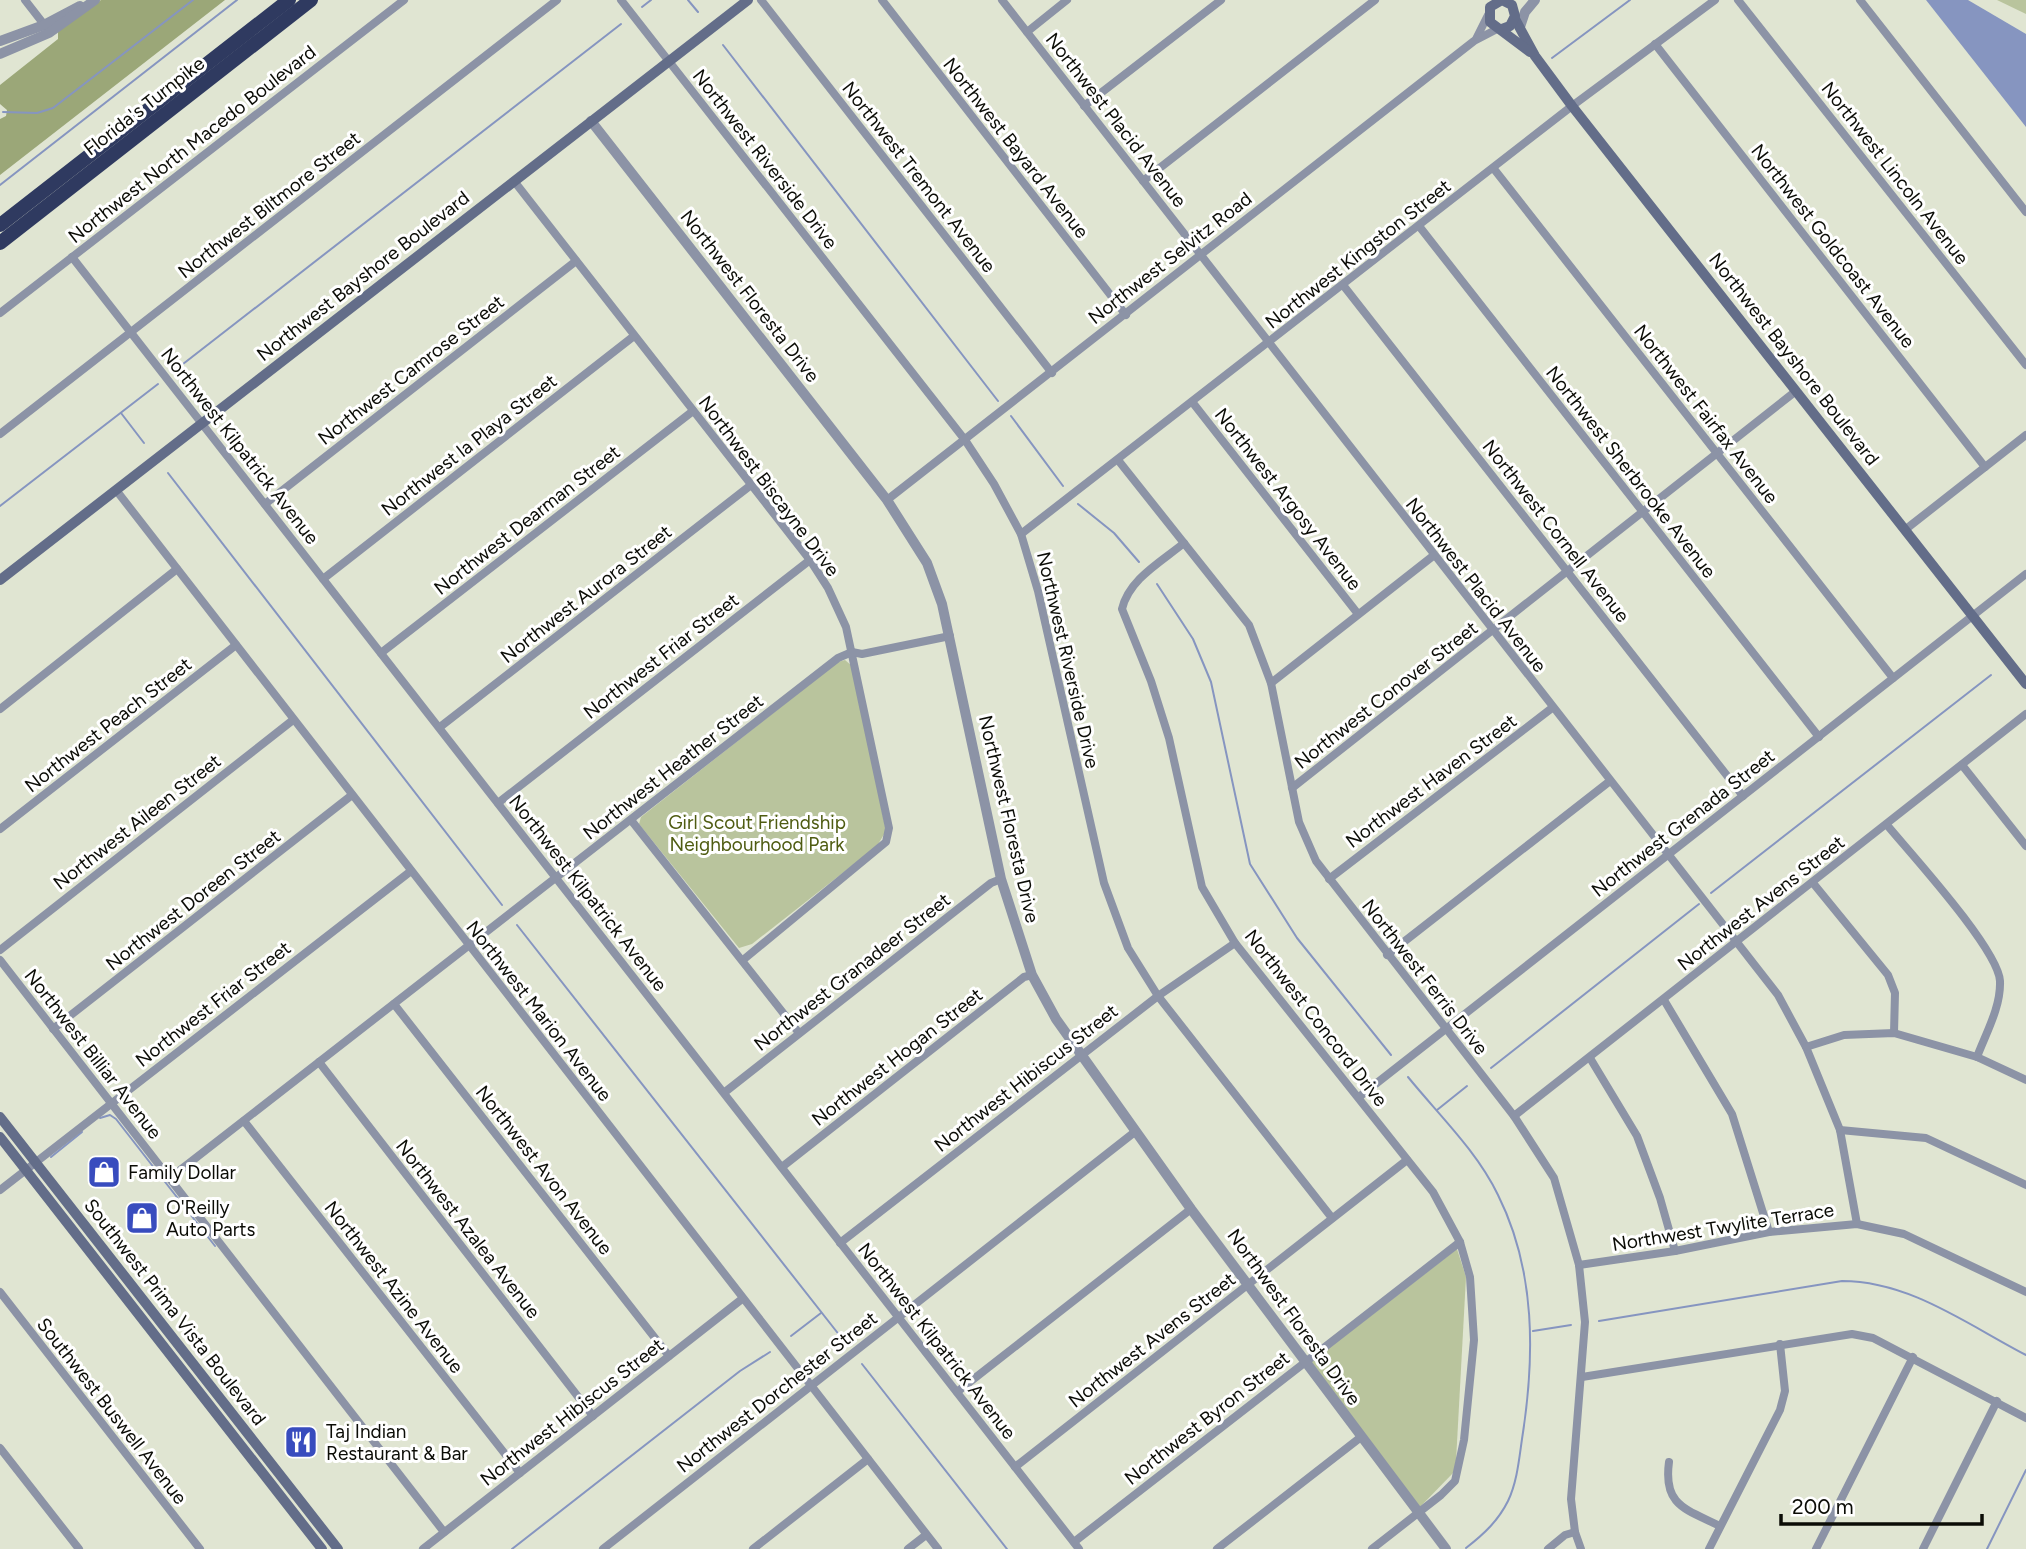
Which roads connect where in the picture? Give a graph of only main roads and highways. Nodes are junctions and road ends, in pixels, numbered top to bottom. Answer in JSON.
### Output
{"nodes":[{"id":1,"x":289,"y":0,"type":"edge"},
{"id":2,"x":311,"y":0,"type":"edge"},
{"id":3,"x":748,"y":0,"type":"edge"},
{"id":4,"x":1481,"y":0,"type":"edge"},
{"id":5,"x":1505,"y":0,"type":"edge"},
{"id":6,"x":1488,"y":13,"type":"junction"},
{"id":7,"x":1517,"y":21,"type":"junction"},
{"id":8,"x":1501,"y":28,"type":"junction"},
{"id":9,"x":1535,"y":56,"type":"junction"},
{"id":10,"x":0,"y":225,"type":"edge"},
{"id":11,"x":0,"y":243,"type":"edge"},
{"id":12,"x":0,"y":580,"type":"edge"},
{"id":13,"x":2026,"y":684,"type":"edge"},
{"id":14,"x":0,"y":1117,"type":"edge"},
{"id":15,"x":0,"y":1137,"type":"edge"},
{"id":16,"x":31,"y":1166,"type":"junction"},
{"id":17,"x":322,"y":1549,"type":"edge"},
{"id":18,"x":338,"y":1549,"type":"edge"}],
"edges":[{"from":1,"to":10,"type":"highway","name":"Florida's Turnpike"},
{"from":2,"to":11,"type":"highway","name":"Florida's Turnpike"},
{"from":3,"to":12,"type":"main road","name":"Northwest Bayshore Boulevard"},
{"from":4,"to":6,"type":"main road"},
{"from":5,"to":6,"type":"main road"},
{"from":5,"to":7,"type":"main road"},
{"from":6,"to":8,"type":"main road"},
{"from":7,"to":8,"type":"main road"},
{"from":7,"to":9,"type":"main road","name":"Northwest Bayshore Boulevard"},
{"from":8,"to":9,"type":"main road","name":"Northwest Bayshore Boulevard"},
{"from":9,"to":13,"type":"main road","name":"Northwest Bayshore Boulevard"},
{"from":14,"to":16,"type":"main road"},
{"from":15,"to":16,"type":"main road"},
{"from":16,"to":17,"type":"main road","name":"Southwest Prima Vista Boulevard"},
{"from":16,"to":18,"type":"main road","name":"Southwest Prima Vista Boulevard"}]}
